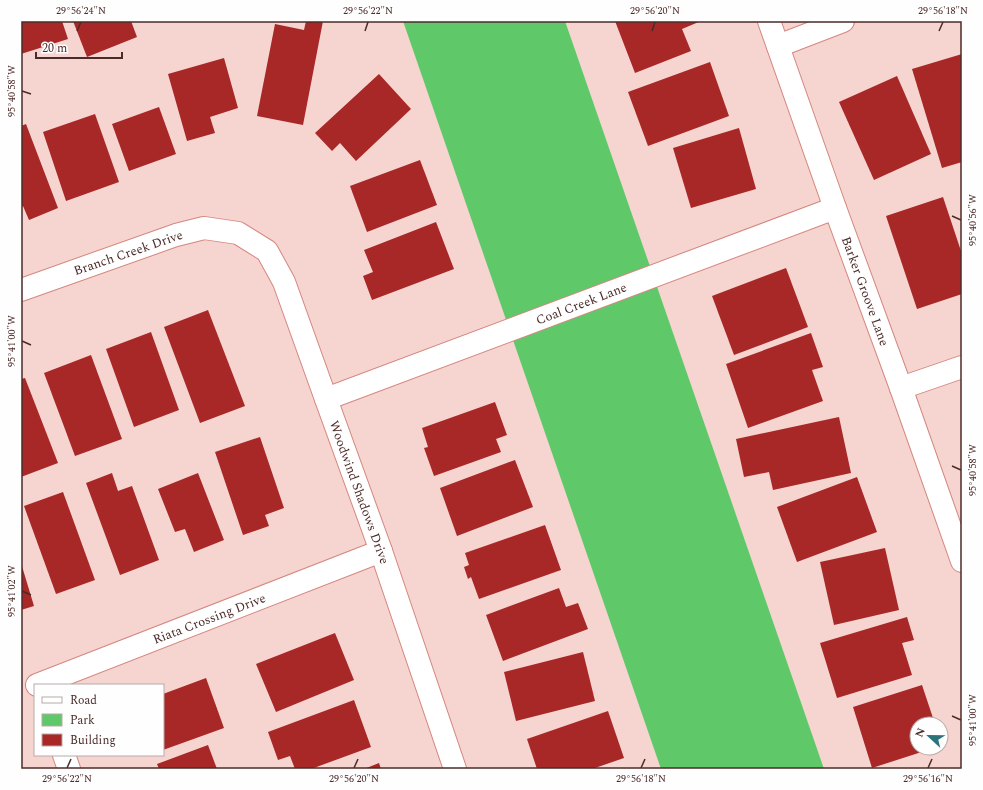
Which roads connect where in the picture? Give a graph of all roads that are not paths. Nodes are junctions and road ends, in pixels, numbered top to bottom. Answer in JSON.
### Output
{"nodes":[{"id":1,"x":769,"y":21,"type":"edge"},
{"id":2,"x":843,"y":21,"type":"edge"},
{"id":3,"x":778,"y":46,"type":"junction"},
{"id":4,"x":835,"y":208,"type":"junction"},
{"id":5,"x":238,"y":234,"type":"joint"},
{"id":6,"x":21,"y":290,"type":"edge"},
{"id":7,"x":962,"y":367,"type":"edge"},
{"id":8,"x":902,"y":388,"type":"junction"},
{"id":9,"x":326,"y":399,"type":"junction"},
{"id":10,"x":381,"y":551,"type":"junction"},
{"id":11,"x":962,"y":561,"type":"edge"},
{"id":12,"x":39,"y":684,"type":"edge"},
{"id":13,"x":64,"y":756,"type":"edge"},
{"id":14,"x":69,"y":769,"type":"edge"},
{"id":15,"x":455,"y":769,"type":"edge"}],
"edges":[{"from":1,"to":3,"type":"street","name":"Barker Groove Lane"},
{"from":2,"to":3,"type":"street"},
{"from":3,"to":4,"type":"street","name":"Barker Groove Lane"},
{"from":4,"to":8,"type":"street","name":"Barker Groove Lane"},
{"from":4,"to":9,"type":"street","name":"Coal Creek Lane"},
{"from":5,"to":6,"type":"street","name":"Branch Creek Drive"},
{"from":5,"to":9,"type":"street","name":"Woodwind Shadows Drive"},
{"from":7,"to":8,"type":"street"},
{"from":8,"to":11,"type":"street","name":"Barker Groove Lane"},
{"from":9,"to":10,"type":"street","name":"Woodwind Shadows Drive"},
{"from":10,"to":12,"type":"street","name":"Riata Crossing Drive"},
{"from":10,"to":15,"type":"street","name":"Woodwind Shadows Drive"},
{"from":13,"to":14,"type":"street"}]}
